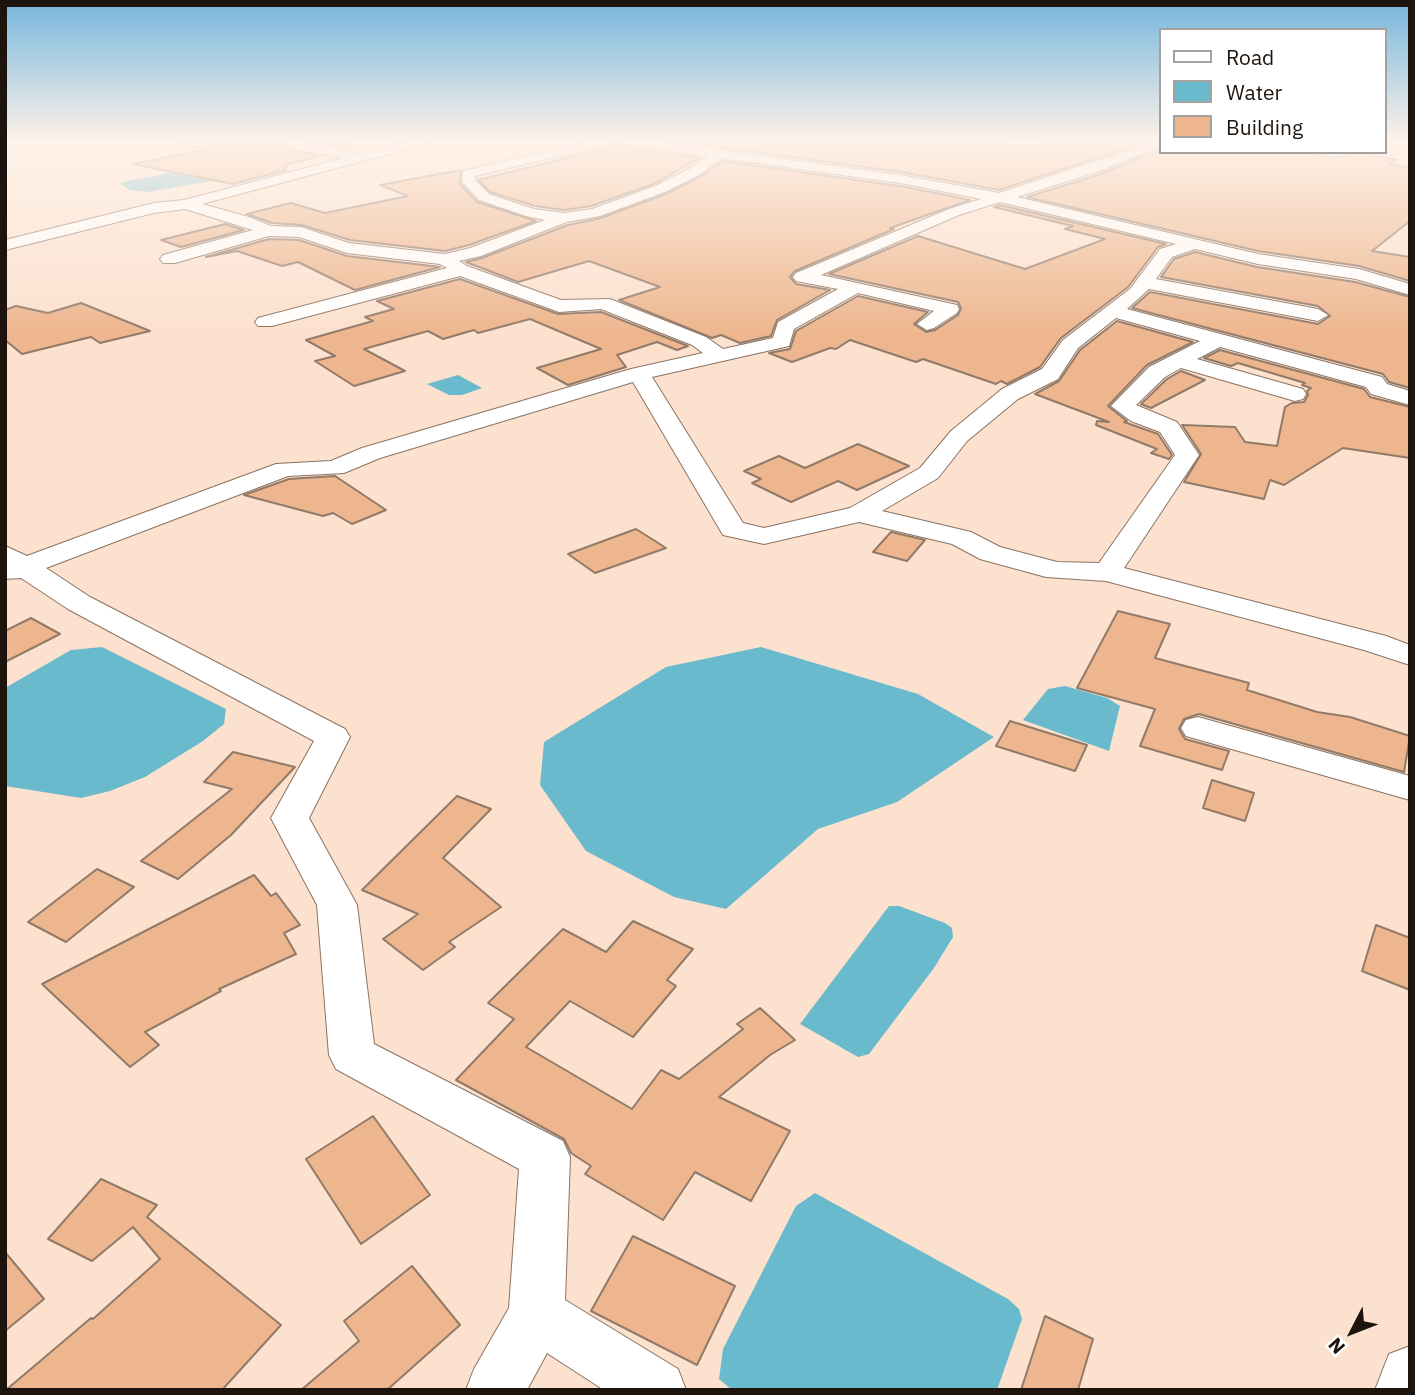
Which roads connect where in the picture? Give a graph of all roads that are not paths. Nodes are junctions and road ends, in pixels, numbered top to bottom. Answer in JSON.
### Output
{"nodes":[{"id":1,"x":176,"y":205,"type":"edge"},
{"id":2,"x":189,"y":205,"type":"edge"},
{"id":3,"x":509,"y":205,"type":"edge"},
{"id":4,"x":616,"y":205,"type":"edge"},
{"id":5,"x":977,"y":205,"type":"edge"},
{"id":6,"x":1031,"y":205,"type":"edge"},
{"id":7,"x":565,"y":218,"type":"junction"},
{"id":8,"x":268,"y":231,"type":"junction"},
{"id":9,"x":1194,"y":244,"type":"junction"},
{"id":10,"x":5,"y":245,"type":"edge"},
{"id":11,"x":169,"y":259,"type":"dead end"},
{"id":12,"x":445,"y":259,"type":"junction"},
{"id":13,"x":461,"y":270,"type":"junction"},
{"id":14,"x":1143,"y":282,"type":"junction"},
{"id":15,"x":855,"y":287,"type":"junction"},
{"id":16,"x":1410,"y":290,"type":"edge"},
{"id":17,"x":1111,"y":311,"type":"junction"},
{"id":18,"x":1318,"y":315,"type":"dead end"},
{"id":19,"x":265,"y":322,"type":"dead end"},
{"id":20,"x":927,"y":324,"type":"dead end"},
{"id":21,"x":1216,"y":341,"type":"junction"},
{"id":22,"x":721,"y":357,"type":"junction"},
{"id":23,"x":1179,"y":361,"type":"junction"},
{"id":24,"x":639,"y":374,"type":"junction"},
{"id":25,"x":1295,"y":394,"type":"dead end"},
{"id":26,"x":1410,"y":398,"type":"edge"},
{"id":27,"x":859,"y":514,"type":"junction"},
{"id":28,"x":12,"y":565,"type":"edge"},
{"id":29,"x":1107,"y":572,"type":"junction"},
{"id":30,"x":1410,"y":656,"type":"edge"},
{"id":31,"x":1198,"y":728,"type":"dead end"},
{"id":32,"x":1410,"y":789,"type":"edge"},
{"id":33,"x":537,"y":1314,"type":"junction"},
{"id":34,"x":1410,"y":1375,"type":"edge"},
{"id":35,"x":495,"y":1390,"type":"edge"},
{"id":36,"x":657,"y":1390,"type":"edge"},
{"id":37,"x":1404,"y":1390,"type":"edge"}],
"edges":[{"from":1,"to":10,"type":"street"},
{"from":2,"to":8,"type":"street"},
{"from":3,"to":7,"type":"street"},
{"from":4,"to":7,"type":"street"},
{"from":5,"to":15,"type":"street"},
{"from":6,"to":9,"type":"street"},
{"from":7,"to":12,"type":"street"},
{"from":8,"to":11,"type":"street"},
{"from":8,"to":12,"type":"street"},
{"from":9,"to":14,"type":"street"},
{"from":9,"to":16,"type":"street"},
{"from":12,"to":13,"type":"street"},
{"from":13,"to":19,"type":"street"},
{"from":13,"to":22,"type":"street"},
{"from":14,"to":17,"type":"street"},
{"from":14,"to":18,"type":"street"},
{"from":15,"to":20,"type":"street"},
{"from":15,"to":22,"type":"street"},
{"from":17,"to":21,"type":"street"},
{"from":17,"to":27,"type":"street"},
{"from":21,"to":23,"type":"street"},
{"from":21,"to":26,"type":"street"},
{"from":22,"to":24,"type":"street"},
{"from":23,"to":25,"type":"street"},
{"from":23,"to":29,"type":"street"},
{"from":24,"to":27,"type":"street"},
{"from":24,"to":28,"type":"street"},
{"from":27,"to":29,"type":"street"},
{"from":28,"to":33,"type":"street"},
{"from":29,"to":30,"type":"street"},
{"from":31,"to":32,"type":"street"},
{"from":33,"to":35,"type":"street"},
{"from":33,"to":36,"type":"street"},
{"from":34,"to":37,"type":"street"}]}
